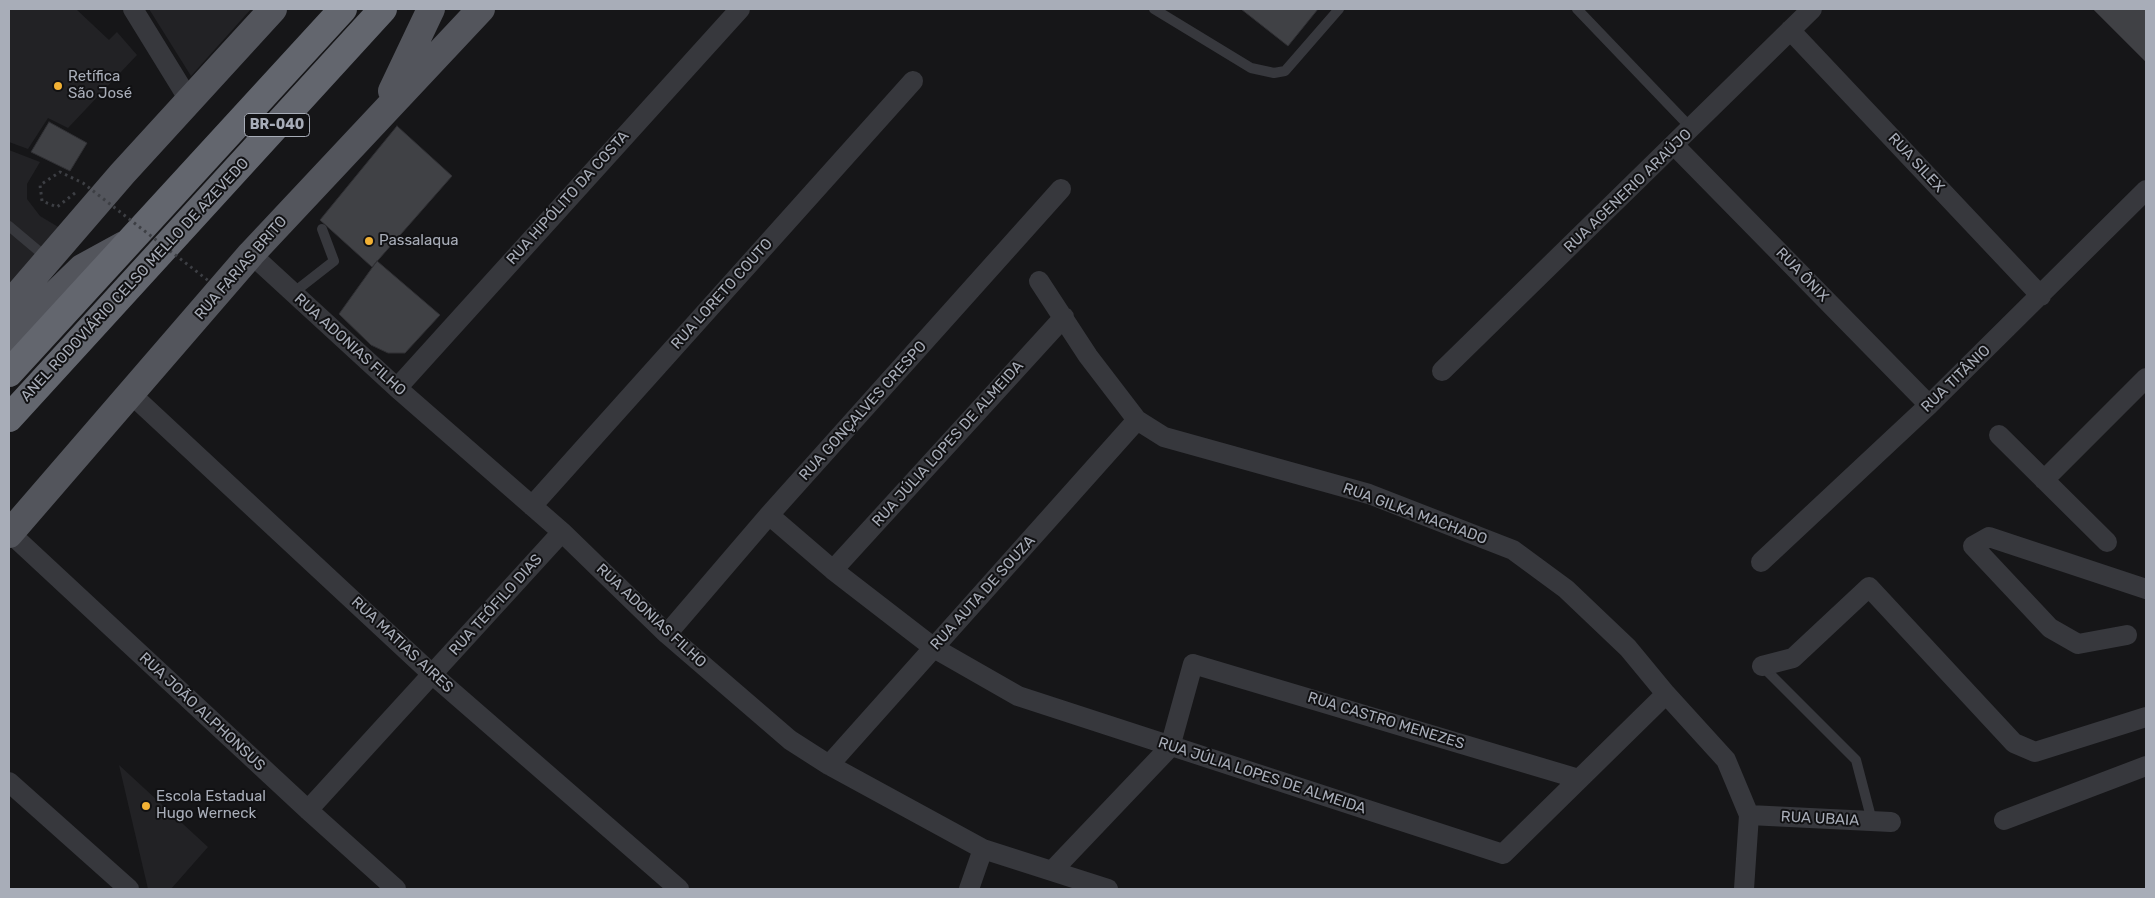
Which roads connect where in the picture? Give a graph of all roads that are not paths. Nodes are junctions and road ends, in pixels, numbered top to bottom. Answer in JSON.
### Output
{"nodes":[{"id":1,"x":133,"y":9,"type":"edge"},
{"id":2,"x":273,"y":9,"type":"edge"},
{"id":3,"x":343,"y":9,"type":"edge"},
{"id":4,"x":383,"y":9,"type":"edge"},
{"id":5,"x":431,"y":9,"type":"edge"},
{"id":6,"x":481,"y":9,"type":"edge"},
{"id":7,"x":740,"y":9,"type":"edge"},
{"id":8,"x":1154,"y":9,"type":"edge"},
{"id":9,"x":1339,"y":9,"type":"edge"},
{"id":10,"x":1577,"y":9,"type":"edge"},
{"id":11,"x":1812,"y":9,"type":"edge"},
{"id":12,"x":1790,"y":30,"type":"junction"},
{"id":13,"x":913,"y":81,"type":"dead end"},
{"id":14,"x":189,"y":100,"type":"junction"},
{"id":15,"x":373,"y":125,"type":"junction"},
{"id":16,"x":1692,"y":128,"type":"junction"},
{"id":17,"x":1675,"y":146,"type":"junction"},
{"id":18,"x":1061,"y":189,"type":"dead end"},
{"id":19,"x":2143,"y":200,"type":"edge"},
{"id":20,"x":9,"y":226,"type":"edge"},
{"id":21,"x":322,"y":229,"type":"dead end"},
{"id":22,"x":132,"y":241,"type":"junction"},
{"id":23,"x":251,"y":254,"type":"junction"},
{"id":24,"x":48,"y":259,"type":"junction"},
{"id":25,"x":1040,"y":281,"type":"dead end"},
{"id":26,"x":293,"y":293,"type":"junction"},
{"id":27,"x":2041,"y":296,"type":"junction"},
{"id":28,"x":9,"y":305,"type":"edge"},
{"id":29,"x":1064,"y":317,"type":"junction"},
{"id":30,"x":9,"y":339,"type":"edge"},
{"id":31,"x":1442,"y":371,"type":"dead end"},
{"id":32,"x":9,"y":373,"type":"edge"},
{"id":33,"x":2146,"y":378,"type":"edge"},
{"id":34,"x":397,"y":388,"type":"junction"},
{"id":35,"x":131,"y":394,"type":"junction"},
{"id":36,"x":1929,"y":405,"type":"junction"},
{"id":37,"x":9,"y":418,"type":"edge"},
{"id":38,"x":1137,"y":420,"type":"junction"},
{"id":39,"x":1999,"y":435,"type":"dead end"},
{"id":40,"x":2044,"y":480,"type":"junction"},
{"id":41,"x":532,"y":506,"type":"junction"},
{"id":42,"x":769,"y":515,"type":"junction"},
{"id":43,"x":562,"y":532,"type":"junction"},
{"id":44,"x":9,"y":533,"type":"edge"},
{"id":45,"x":2106,"y":542,"type":"dead end"},
{"id":46,"x":1761,"y":562,"type":"dead end"},
{"id":47,"x":833,"y":570,"type":"junction"},
{"id":48,"x":2146,"y":589,"type":"edge"},
{"id":49,"x":667,"y":634,"type":"junction"},
{"id":50,"x":2126,"y":635,"type":"dead end"},
{"id":51,"x":934,"y":648,"type":"junction"},
{"id":52,"x":1762,"y":666,"type":"joint"},
{"id":53,"x":432,"y":674,"type":"junction"},
{"id":54,"x":1666,"y":694,"type":"junction"},
{"id":55,"x":2146,"y":717,"type":"edge"},
{"id":56,"x":1170,"y":747,"type":"junction"},
{"id":57,"x":829,"y":765,"type":"junction"},
{"id":58,"x":2146,"y":766,"type":"edge"},
{"id":59,"x":1579,"y":779,"type":"junction"},
{"id":60,"x":9,"y":782,"type":"edge"},
{"id":61,"x":308,"y":810,"type":"junction"},
{"id":62,"x":1749,"y":816,"type":"junction"},
{"id":63,"x":2004,"y":820,"type":"dead end"},
{"id":64,"x":1881,"y":821,"type":"joint"},
{"id":65,"x":983,"y":849,"type":"junction"},
{"id":66,"x":1052,"y":871,"type":"junction"},
{"id":67,"x":129,"y":889,"type":"edge"},
{"id":68,"x":396,"y":889,"type":"edge"},
{"id":69,"x":679,"y":889,"type":"edge"},
{"id":70,"x":968,"y":889,"type":"edge"},
{"id":71,"x":1108,"y":889,"type":"edge"},
{"id":72,"x":1744,"y":889,"type":"edge"}],
"edges":[{"from":1,"to":14,"type":"street"},
{"from":2,"to":14,"type":"main road"},
{"from":3,"to":22,"type":"highway","name":"ANEL RODOVIÁRIO CELSO MELLO DE AZEVEDO","number":"BR-040"},
{"from":4,"to":37,"type":"highway","name":"ANEL RODOVIÁRIO CELSO MELLO DE AZEVEDO","number":"BR-040"},
{"from":5,"to":15,"type":"main road"},
{"from":6,"to":15,"type":"main road","name":"RUA FARIAS BRITO"},
{"from":7,"to":34,"type":"street","name":"RUA HIPÓLITO DA COSTA"},
{"from":8,"to":9,"type":"lane"},
{"from":10,"to":16,"type":"lane"},
{"from":11,"to":12,"type":"street","name":"RUA AGENERIO ARAÚJO"},
{"from":12,"to":16,"type":"street","name":"RUA AGENERIO ARAÚJO"},
{"from":12,"to":27,"type":"street","name":"RUA SILEX"},
{"from":13,"to":41,"type":"street","name":"RUA LORETO COUTO"},
{"from":14,"to":24,"type":"main road"},
{"from":15,"to":23,"type":"main road","name":"RUA FARIAS BRITO"},
{"from":16,"to":17,"type":"street","name":"RUA AGENERIO ARAÚJO"},
{"from":17,"to":31,"type":"street","name":"RUA AGENERIO ARAÚJO"},
{"from":17,"to":36,"type":"street","name":"RUA ÔNIX"},
{"from":18,"to":42,"type":"street","name":"RUA GONÇALVES CRESPO"},
{"from":19,"to":27,"type":"street","name":"RUA TITÂNIO"},
{"from":20,"to":24,"type":"lane"},
{"from":21,"to":26,"type":"lane"},
{"from":22,"to":30,"type":"main road"},
{"from":22,"to":32,"type":"highway","name":"ANEL RODOVIÁRIO CELSO MELLO DE AZEVEDO","number":"BR-040"},
{"from":23,"to":26,"type":"street","name":"RUA ADONIAS FILHO"},
{"from":23,"to":35,"type":"main road","name":"RUA FARIAS BRITO"},
{"from":24,"to":28,"type":"main road"},
{"from":25,"to":29,"type":"street","name":"RUA GILKA MACHADO"},
{"from":26,"to":34,"type":"street","name":"RUA ADONIAS FILHO"},
{"from":27,"to":36,"type":"street","name":"RUA TITÂNIO"},
{"from":29,"to":38,"type":"street","name":"RUA GILKA MACHADO"},
{"from":29,"to":47,"type":"street","name":"RUA JÚLIA LOPES DE ALMEIDA"},
{"from":33,"to":40,"type":"street"},
{"from":34,"to":41,"type":"street","name":"RUA ADONIAS FILHO"},
{"from":35,"to":44,"type":"main road","name":"RUA FARIAS BRITO"},
{"from":35,"to":53,"type":"street","name":"RUA MATIAS AIRES"},
{"from":36,"to":46,"type":"street","name":"RUA TITÂNIO"},
{"from":38,"to":51,"type":"street","name":"RUA AUTA DE SOUZA"},
{"from":38,"to":54,"type":"street","name":"RUA GILKA MACHADO"},
{"from":39,"to":40,"type":"street"},
{"from":40,"to":45,"type":"street"},
{"from":41,"to":43,"type":"street","name":"RUA ADONIAS FILHO"},
{"from":42,"to":47,"type":"street","name":"RUA JÚLIA LOPES DE ALMEIDA"},
{"from":42,"to":49,"type":"street","name":"RUA GONÇALVES CRESPO"},
{"from":43,"to":49,"type":"street","name":"RUA ADONIAS FILHO"},
{"from":43,"to":53,"type":"street","name":"RUA TEÓFILO DIAS"},
{"from":44,"to":61,"type":"street","name":"RUA JOÃO ALPHONSUS"},
{"from":47,"to":51,"type":"street","name":"RUA JÚLIA LOPES DE ALMEIDA"},
{"from":48,"to":50,"type":"street"},
{"from":49,"to":57,"type":"street","name":"RUA ADONIAS FILHO"},
{"from":51,"to":56,"type":"street","name":"RUA JÚLIA LOPES DE ALMEIDA"},
{"from":51,"to":57,"type":"street","name":"RUA AUTA DE SOUZA"},
{"from":52,"to":55,"type":"street"},
{"from":52,"to":64,"type":"lane"},
{"from":53,"to":61,"type":"street","name":"RUA TEÓFILO DIAS"},
{"from":53,"to":69,"type":"street","name":"RUA MATIAS AIRES"},
{"from":54,"to":59,"type":"street","name":"RUA JÚLIA LOPES DE ALMEIDA"},
{"from":54,"to":62,"type":"street","name":"RUA GILKA MACHADO"},
{"from":56,"to":59,"type":"street","name":"RUA JÚLIA LOPES DE ALMEIDA"},
{"from":56,"to":59,"type":"street","name":"RUA CASTRO MENEZES"},
{"from":56,"to":66,"type":"street"},
{"from":57,"to":65,"type":"street","name":"RUA ADONIAS FILHO"},
{"from":58,"to":63,"type":"street"},
{"from":60,"to":67,"type":"street"},
{"from":61,"to":68,"type":"street","name":"RUA JOÃO ALPHONSUS"},
{"from":62,"to":64,"type":"street","name":"RUA UBAIA"},
{"from":62,"to":72,"type":"street"},
{"from":65,"to":66,"type":"street","name":"RUA ADONIAS FILHO"},
{"from":65,"to":70,"type":"street"},
{"from":66,"to":71,"type":"street","name":"RUA ADONIAS FILHO"}]}
